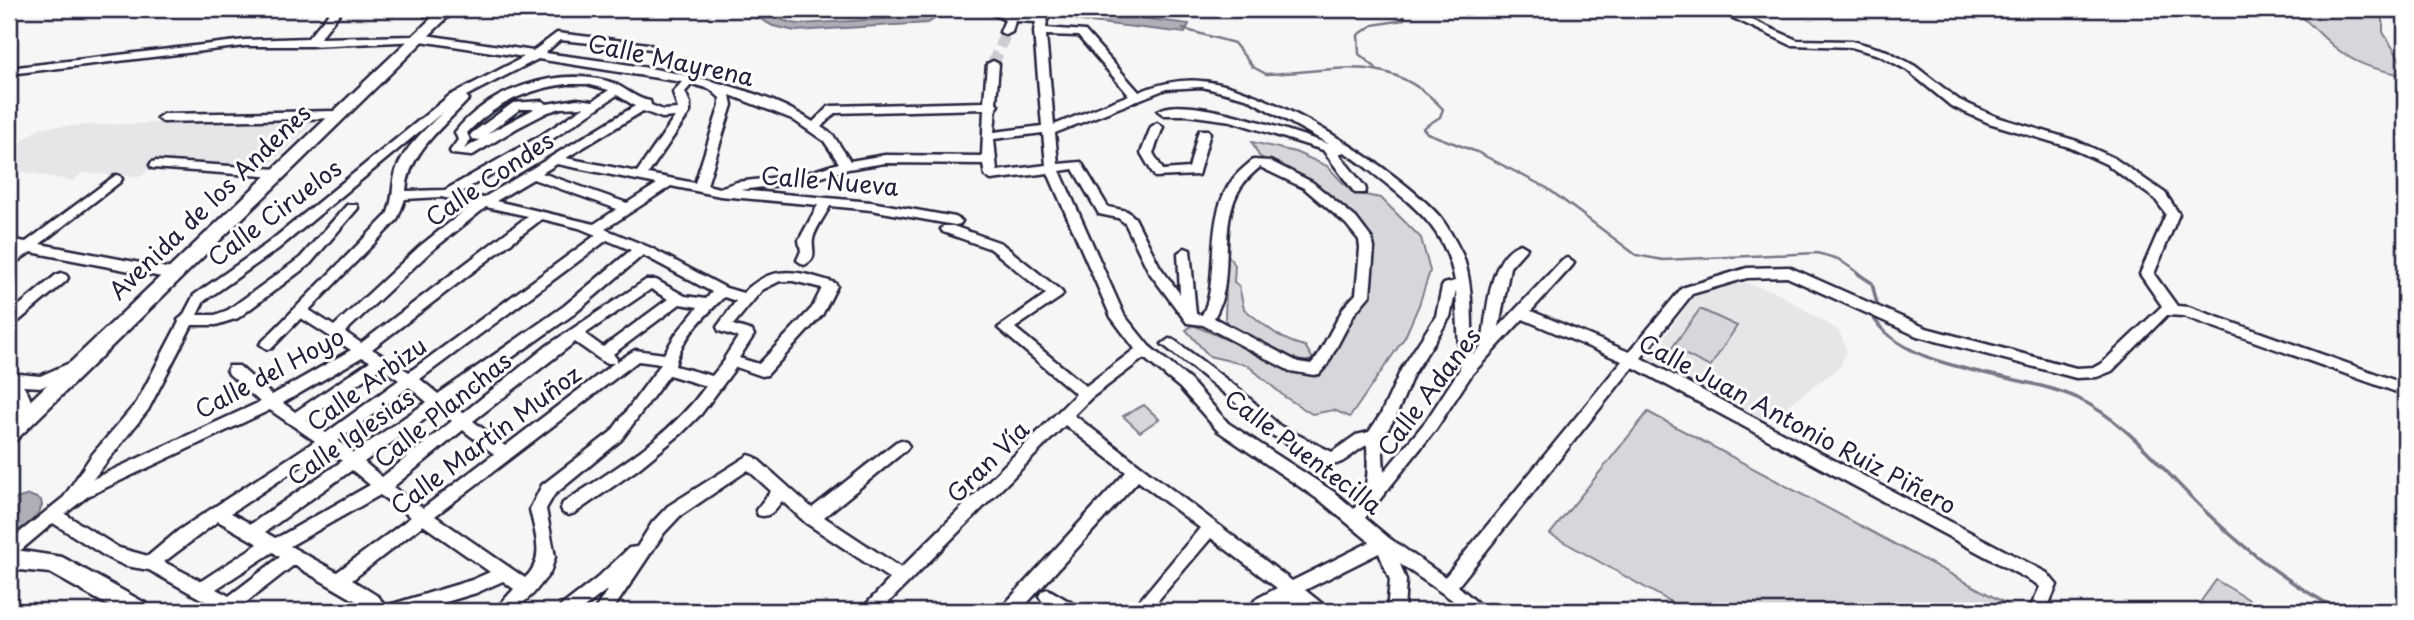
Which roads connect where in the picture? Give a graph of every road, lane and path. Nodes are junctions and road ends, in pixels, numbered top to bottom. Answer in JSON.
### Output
{"nodes":[{"id":1,"x":338,"y":9,"type":"edge"},
{"id":2,"x":987,"y":9,"type":"edge"},
{"id":3,"x":1719,"y":9,"type":"edge"},
{"id":4,"x":440,"y":11,"type":"edge"},
{"id":5,"x":1048,"y":16,"type":"edge"},
{"id":6,"x":1011,"y":18,"type":"junction"},
{"id":7,"x":1006,"y":32,"type":"tunnel mouth"},
{"id":8,"x":418,"y":38,"type":"junction"},
{"id":9,"x":310,"y":43,"type":"junction"},
{"id":10,"x":649,"y":47,"type":"dead end"},
{"id":11,"x":536,"y":55,"type":"junction"},
{"id":12,"x":993,"y":64,"type":"tunnel mouth"},
{"id":13,"x":9,"y":71,"type":"edge"},
{"id":14,"x":688,"y":82,"type":"junction"},
{"id":15,"x":715,"y":87,"type":"junction"},
{"id":16,"x":617,"y":90,"type":"junction"},
{"id":17,"x":466,"y":94,"type":"junction"},
{"id":18,"x":1137,"y":97,"type":"junction"},
{"id":19,"x":646,"y":104,"type":"junction"},
{"id":20,"x":542,"y":105,"type":"dead end"},
{"id":21,"x":596,"y":105,"type":"junction"},
{"id":22,"x":992,"y":105,"type":"junction"},
{"id":23,"x":684,"y":111,"type":"junction"},
{"id":24,"x":1164,"y":111,"type":"dead end"},
{"id":25,"x":338,"y":114,"type":"junction"},
{"id":26,"x":163,"y":118,"type":"dead end"},
{"id":27,"x":815,"y":126,"type":"junction"},
{"id":28,"x":1157,"y":128,"type":"dead end"},
{"id":29,"x":1049,"y":130,"type":"junction"},
{"id":30,"x":1204,"y":133,"type":"dead end"},
{"id":31,"x":989,"y":136,"type":"junction"},
{"id":32,"x":491,"y":138,"type":"junction"},
{"id":33,"x":1328,"y":148,"type":"junction"},
{"id":34,"x":1346,"y":148,"type":"junction"},
{"id":35,"x":557,"y":160,"type":"junction"},
{"id":36,"x":987,"y":160,"type":"junction"},
{"id":37,"x":156,"y":165,"type":"dead end"},
{"id":38,"x":847,"y":165,"type":"junction"},
{"id":39,"x":1052,"y":168,"type":"junction"},
{"id":40,"x":277,"y":173,"type":"junction"},
{"id":41,"x":532,"y":174,"type":"junction"},
{"id":42,"x":640,"y":176,"type":"junction"},
{"id":43,"x":116,"y":179,"type":"dead end"},
{"id":44,"x":669,"y":182,"type":"junction"},
{"id":45,"x":700,"y":189,"type":"junction"},
{"id":46,"x":1360,"y":190,"type":"dead end"},
{"id":47,"x":720,"y":192,"type":"junction"},
{"id":48,"x":400,"y":195,"type":"junction"},
{"id":49,"x":446,"y":195,"type":"junction"},
{"id":50,"x":482,"y":204,"type":"junction"},
{"id":51,"x":825,"y":204,"type":"junction"},
{"id":52,"x":352,"y":208,"type":"dead end"},
{"id":53,"x":628,"y":208,"type":"junction"},
{"id":54,"x":539,"y":215,"type":"junction"},
{"id":55,"x":600,"y":232,"type":"junction"},
{"id":56,"x":9,"y":243,"type":"edge"},
{"id":57,"x":28,"y":246,"type":"junction"},
{"id":58,"x":1520,"y":248,"type":"dead end"},
{"id":59,"x":641,"y":249,"type":"junction"},
{"id":60,"x":1185,"y":253,"type":"dead end"},
{"id":61,"x":804,"y":260,"type":"dead end"},
{"id":62,"x":9,"y":262,"type":"edge"},
{"id":63,"x":1567,"y":263,"type":"dead end"},
{"id":64,"x":172,"y":274,"type":"junction"},
{"id":65,"x":61,"y":278,"type":"dead end"},
{"id":66,"x":1463,"y":284,"type":"junction"},
{"id":67,"x":721,"y":291,"type":"junction"},
{"id":68,"x":1180,"y":294,"type":"junction"},
{"id":69,"x":679,"y":298,"type":"junction"},
{"id":70,"x":744,"y":298,"type":"junction"},
{"id":71,"x":709,"y":304,"type":"junction"},
{"id":72,"x":2172,"y":309,"type":"junction"},
{"id":73,"x":301,"y":312,"type":"junction"},
{"id":74,"x":1520,"y":312,"type":"junction"},
{"id":75,"x":186,"y":320,"type":"junction"},
{"id":76,"x":1206,"y":320,"type":"junction"},
{"id":77,"x":9,"y":321,"type":"edge"},
{"id":78,"x":336,"y":332,"type":"junction"},
{"id":79,"x":574,"y":334,"type":"junction"},
{"id":80,"x":267,"y":344,"type":"dead end"},
{"id":81,"x":1169,"y":344,"type":"dead end"},
{"id":82,"x":1489,"y":345,"type":"junction"},
{"id":83,"x":363,"y":349,"type":"junction"},
{"id":84,"x":1144,"y":350,"type":"junction"},
{"id":85,"x":603,"y":354,"type":"junction"},
{"id":86,"x":381,"y":361,"type":"junction"},
{"id":87,"x":733,"y":361,"type":"junction"},
{"id":88,"x":1632,"y":361,"type":"junction"},
{"id":89,"x":667,"y":364,"type":"junction"},
{"id":90,"x":619,"y":366,"type":"junction"},
{"id":91,"x":234,"y":370,"type":"dead end"},
{"id":92,"x":1467,"y":370,"type":"junction"},
{"id":93,"x":10,"y":379,"type":"edge"},
{"id":94,"x":409,"y":379,"type":"junction"},
{"id":95,"x":713,"y":382,"type":"junction"},
{"id":96,"x":43,"y":389,"type":"junction"},
{"id":97,"x":2405,"y":390,"type":"edge"},
{"id":98,"x":1086,"y":394,"type":"junction"},
{"id":99,"x":438,"y":402,"type":"junction"},
{"id":100,"x":271,"y":403,"type":"junction"},
{"id":101,"x":24,"y":408,"type":"junction"},
{"id":102,"x":1064,"y":416,"type":"junction"},
{"id":103,"x":294,"y":420,"type":"junction"},
{"id":104,"x":460,"y":421,"type":"junction"},
{"id":105,"x":9,"y":434,"type":"edge"},
{"id":106,"x":1374,"y":438,"type":"junction"},
{"id":107,"x":326,"y":441,"type":"junction"},
{"id":108,"x":901,"y":446,"type":"dead end"},
{"id":109,"x":503,"y":453,"type":"junction"},
{"id":110,"x":97,"y":460,"type":"junction"},
{"id":111,"x":354,"y":463,"type":"junction"},
{"id":112,"x":1136,"y":472,"type":"junction"},
{"id":113,"x":116,"y":474,"type":"junction"},
{"id":114,"x":382,"y":486,"type":"junction"},
{"id":115,"x":782,"y":490,"type":"junction"},
{"id":116,"x":70,"y":500,"type":"junction"},
{"id":117,"x":1370,"y":502,"type":"junction"},
{"id":118,"x":569,"y":508,"type":"dead end"},
{"id":119,"x":764,"y":510,"type":"dead end"},
{"id":120,"x":216,"y":513,"type":"junction"},
{"id":121,"x":53,"y":515,"type":"junction"},
{"id":122,"x":422,"y":516,"type":"junction"},
{"id":123,"x":813,"y":518,"type":"junction"},
{"id":124,"x":1356,"y":518,"type":"junction"},
{"id":125,"x":657,"y":528,"type":"junction"},
{"id":126,"x":1209,"y":529,"type":"junction"},
{"id":127,"x":251,"y":533,"type":"junction"},
{"id":128,"x":1383,"y":543,"type":"junction"},
{"id":129,"x":275,"y":545,"type":"junction"},
{"id":130,"x":9,"y":550,"type":"edge"},
{"id":131,"x":293,"y":555,"type":"junction"},
{"id":132,"x":9,"y":559,"type":"edge"},
{"id":133,"x":39,"y":561,"type":"junction"},
{"id":134,"x":151,"y":563,"type":"junction"},
{"id":135,"x":9,"y":565,"type":"edge"},
{"id":136,"x":1268,"y":573,"type":"junction"},
{"id":137,"x":502,"y":574,"type":"junction"},
{"id":138,"x":903,"y":578,"type":"junction"},
{"id":139,"x":338,"y":581,"type":"junction"},
{"id":140,"x":1447,"y":587,"type":"junction"},
{"id":141,"x":527,"y":589,"type":"junction"},
{"id":142,"x":201,"y":591,"type":"junction"},
{"id":143,"x":1291,"y":595,"type":"junction"},
{"id":144,"x":1048,"y":596,"type":"dead end"},
{"id":145,"x":235,"y":608,"type":"edge"},
{"id":146,"x":1257,"y":609,"type":"edge"},
{"id":147,"x":139,"y":611,"type":"edge"},
{"id":148,"x":369,"y":611,"type":"edge"},
{"id":149,"x":392,"y":611,"type":"edge"},
{"id":150,"x":503,"y":611,"type":"edge"},
{"id":151,"x":567,"y":611,"type":"edge"},
{"id":152,"x":603,"y":611,"type":"edge"},
{"id":153,"x":869,"y":611,"type":"edge"},
{"id":154,"x":1009,"y":611,"type":"edge"},
{"id":155,"x":1071,"y":611,"type":"edge"},
{"id":156,"x":1139,"y":611,"type":"edge"},
{"id":157,"x":1320,"y":611,"type":"edge"},
{"id":158,"x":1395,"y":611,"type":"edge"},
{"id":159,"x":1475,"y":611,"type":"edge"},
{"id":160,"x":2038,"y":611,"type":"edge"}],
"edges":[{"from":1,"to":9,"type":"street"},
{"from":2,"to":6,"type":"street"},
{"from":3,"to":72,"type":"street"},
{"from":4,"to":8,"type":"main road","name":"Avenida de los Andenes"},
{"from":5,"to":6,"type":"street"},
{"from":5,"to":18,"type":"street"},
{"from":5,"to":29,"type":"street","name":"Calle Puentecilla"},
{"from":6,"to":7,"type":"street"},
{"from":8,"to":9,"type":"street","name":"Calle Mayrena"},
{"from":8,"to":11,"type":"street","name":"Calle Mayrena"},
{"from":8,"to":25,"type":"main road","name":"Avenida de los Andenes"},
{"from":9,"to":13,"type":"street","name":"Calle Mayrena"},
{"from":10,"to":11,"type":"street","name":"Calle Ciruelos"},
{"from":11,"to":14,"type":"street","name":"Calle Mayrena"},
{"from":11,"to":17,"type":"street","name":"Calle Ciruelos"},
{"from":12,"to":22,"type":"street"},
{"from":14,"to":15,"type":"street","name":"Calle Mayrena"},
{"from":14,"to":23,"type":"street"},
{"from":15,"to":27,"type":"street","name":"Calle Mayrena"},
{"from":15,"to":45,"type":"street"},
{"from":16,"to":19,"type":"street"},
{"from":16,"to":21,"type":"street"},
{"from":16,"to":32,"type":"street"},
{"from":17,"to":48,"type":"street"},
{"from":17,"to":75,"type":"street","name":"Calle Ciruelos"},
{"from":18,"to":29,"type":"street"},
{"from":18,"to":34,"type":"street"},
{"from":19,"to":23,"type":"street"},
{"from":19,"to":35,"type":"street","name":"Calle Condes"},
{"from":20,"to":32,"type":"street"},
{"from":21,"to":32,"type":"street"},
{"from":21,"to":49,"type":"street"},
{"from":22,"to":27,"type":"street"},
{"from":22,"to":31,"type":"street"},
{"from":23,"to":42,"type":"street"},
{"from":24,"to":33,"type":"street"},
{"from":25,"to":26,"type":"street"},
{"from":25,"to":40,"type":"main road","name":"Avenida de los Andenes"},
{"from":27,"to":38,"type":"street","name":"Calle Mayrena"},
{"from":28,"to":30,"type":"street"},
{"from":29,"to":31,"type":"street"},
{"from":29,"to":39,"type":"street","name":"Calle Puentecilla"},
{"from":31,"to":36,"type":"street"},
{"from":33,"to":34,"type":"street"},
{"from":33,"to":46,"type":"street"},
{"from":34,"to":66,"type":"street"},
{"from":35,"to":41,"type":"street","name":"Calle Condes"},
{"from":35,"to":42,"type":"street","name":"Calle Nueva"},
{"from":36,"to":38,"type":"street"},
{"from":36,"to":39,"type":"street"},
{"from":37,"to":40,"type":"street"},
{"from":38,"to":47,"type":"street"},
{"from":39,"to":68,"type":"street"},
{"from":39,"to":84,"type":"street","name":"Calle Puentecilla"},
{"from":40,"to":64,"type":"main road","name":"Avenida de los Andenes"},
{"from":41,"to":50,"type":"street","name":"Calle Condes"},
{"from":41,"to":53,"type":"street"},
{"from":42,"to":44,"type":"street","name":"Calle Nueva"},
{"from":43,"to":57,"type":"street"},
{"from":44,"to":45,"type":"street","name":"Calle Nueva"},
{"from":44,"to":53,"type":"street","name":"Calle Arbizu"},
{"from":45,"to":47,"type":"street","name":"Calle Nueva"},
{"from":47,"to":51,"type":"street","name":"Calle Nueva"},
{"from":48,"to":49,"type":"street"},
{"from":48,"to":73,"type":"street"},
{"from":49,"to":50,"type":"street"},
{"from":50,"to":54,"type":"street"},
{"from":50,"to":78,"type":"street","name":"Calle Condes"},
{"from":51,"to":61,"type":"street"},
{"from":51,"to":98,"type":"street","name":"Calle Nueva"},
{"from":52,"to":75,"type":"street"},
{"from":53,"to":55,"type":"street","name":"Calle Arbizu"},
{"from":54,"to":55,"type":"street"},
{"from":54,"to":83,"type":"street","name":"Calle del Hoyo"},
{"from":55,"to":59,"type":"street"},
{"from":55,"to":94,"type":"street","name":"Calle Arbizu"},
{"from":56,"to":57,"type":"street"},
{"from":57,"to":62,"type":"street"},
{"from":57,"to":64,"type":"street"},
{"from":58,"to":82,"type":"street"},
{"from":59,"to":67,"type":"street"},
{"from":59,"to":99,"type":"street","name":"Calle Iglesias"},
{"from":60,"to":68,"type":"street"},
{"from":63,"to":74,"type":"street","name":"Calle Adanes"},
{"from":64,"to":96,"type":"main road","name":"Avenida de los Andenes"},
{"from":65,"to":77,"type":"street"},
{"from":66,"to":92,"type":"street"},
{"from":66,"to":106,"type":"street"},
{"from":67,"to":70,"type":"street"},
{"from":67,"to":71,"type":"street"},
{"from":68,"to":76,"type":"street"},
{"from":69,"to":71,"type":"street","name":"Calle Planchas"},
{"from":69,"to":79,"type":"street","name":"Calle Planchas"},
{"from":69,"to":85,"type":"street"},
{"from":70,"to":87,"type":"street"},
{"from":70,"to":87,"type":"street"},
{"from":71,"to":89,"type":"street"},
{"from":72,"to":88,"type":"street"},
{"from":72,"to":97,"type":"street"},
{"from":73,"to":78,"type":"street"},
{"from":73,"to":80,"type":"street"},
{"from":74,"to":82,"type":"street","name":"Calle Adanes"},
{"from":74,"to":88,"type":"street","name":"Calle Juan Antonio Ruiz Piñero"},
{"from":75,"to":110,"type":"street","name":"Calle Ciruelos"},
{"from":76,"to":76,"type":"street"},
{"from":78,"to":83,"type":"street"},
{"from":79,"to":85,"type":"street"},
{"from":79,"to":104,"type":"street","name":"Calle Planchas"},
{"from":81,"to":106,"type":"street"},
{"from":82,"to":92,"type":"street","name":"Calle Adanes"},
{"from":83,"to":86,"type":"street"},
{"from":83,"to":100,"type":"street","name":"Calle del Hoyo"},
{"from":84,"to":98,"type":"street","name":"Gran Vía"},
{"from":84,"to":124,"type":"street","name":"Calle Puentecilla"},
{"from":85,"to":90,"type":"street"},
{"from":86,"to":94,"type":"street"},
{"from":86,"to":103,"type":"street"},
{"from":87,"to":95,"type":"street"},
{"from":88,"to":140,"type":"street"},
{"from":88,"to":160,"type":"street","name":"Calle Juan Antonio Ruiz Piñero"},
{"from":89,"to":90,"type":"street","name":"Calle Martín Muñoz"},
{"from":89,"to":95,"type":"street","name":"Calle Martín Muñoz"},
{"from":89,"to":141,"type":"street"},
{"from":90,"to":109,"type":"street","name":"Calle Martín Muñoz"},
{"from":91,"to":100,"type":"street"},
{"from":92,"to":117,"type":"street","name":"Calle Adanes"},
{"from":93,"to":96,"type":"street"},
{"from":93,"to":101,"type":"street"},
{"from":94,"to":99,"type":"street"},
{"from":94,"to":107,"type":"street","name":"Calle Arbizu"},
{"from":95,"to":118,"type":"street"},
{"from":96,"to":101,"type":"main road","name":"Avenida de los Andenes"},
{"from":98,"to":102,"type":"street","name":"Gran Vía"},
{"from":99,"to":104,"type":"street"},
{"from":99,"to":111,"type":"street","name":"Calle Iglesias"},
{"from":100,"to":103,"type":"street"},
{"from":100,"to":113,"type":"street","name":"Calle del Hoyo"},
{"from":101,"to":105,"type":"main road","name":"Avenida de los Andenes"},
{"from":102,"to":112,"type":"street"},
{"from":102,"to":138,"type":"street","name":"Gran Vía"},
{"from":103,"to":107,"type":"street"},
{"from":104,"to":109,"type":"street"},
{"from":104,"to":114,"type":"street","name":"Calle Planchas"},
{"from":106,"to":117,"type":"street"},
{"from":107,"to":111,"type":"street"},
{"from":107,"to":120,"type":"street","name":"Calle Arbizu"},
{"from":108,"to":123,"type":"street"},
{"from":109,"to":122,"type":"street","name":"Calle Martín Muñoz"},
{"from":110,"to":113,"type":"street"},
{"from":110,"to":116,"type":"street","name":"Calle Ciruelos"},
{"from":111,"to":114,"type":"street"},
{"from":111,"to":127,"type":"street","name":"Calle Iglesias"},
{"from":112,"to":126,"type":"street"},
{"from":112,"to":154,"type":"street"},
{"from":113,"to":116,"type":"street","name":"Calle del Hoyo"},
{"from":114,"to":122,"type":"street"},
{"from":114,"to":129,"type":"street","name":"Calle Planchas"},
{"from":115,"to":119,"type":"street"},
{"from":115,"to":123,"type":"street"},
{"from":115,"to":125,"type":"street"},
{"from":116,"to":121,"type":"street","name":"Calle del Hoyo"},
{"from":117,"to":124,"type":"street","name":"Calle Adanes"},
{"from":120,"to":127,"type":"street"},
{"from":120,"to":134,"type":"street","name":"Calle Arbizu"},
{"from":121,"to":130,"type":"street","name":"Calle del Hoyo"},
{"from":121,"to":134,"type":"street"},
{"from":122,"to":137,"type":"street"},
{"from":122,"to":139,"type":"street","name":"Calle Martín Muñoz"},
{"from":123,"to":138,"type":"street"},
{"from":124,"to":128,"type":"street","name":"Calle Puentecilla"},
{"from":125,"to":151,"type":"street"},
{"from":125,"to":152,"type":"street"},
{"from":126,"to":136,"type":"street"},
{"from":126,"to":156,"type":"street"},
{"from":127,"to":129,"type":"street"},
{"from":128,"to":140,"type":"street","name":"Calle Puentecilla"},
{"from":128,"to":143,"type":"street"},
{"from":128,"to":158,"type":"street"},
{"from":129,"to":131,"type":"street"},
{"from":129,"to":142,"type":"street","name":"Calle Planchas"},
{"from":131,"to":139,"type":"street"},
{"from":131,"to":145,"type":"street"},
{"from":132,"to":133,"type":"main road"},
{"from":133,"to":135,"type":"main road"},
{"from":133,"to":147,"type":"main road"},
{"from":134,"to":142,"type":"street"},
{"from":136,"to":143,"type":"street"},
{"from":136,"to":146,"type":"street"},
{"from":137,"to":141,"type":"street"},
{"from":137,"to":149,"type":"street"},
{"from":138,"to":153,"type":"street","name":"Gran Vía"},
{"from":139,"to":148,"type":"street"},
{"from":140,"to":159,"type":"street","name":"Calle Puentecilla"},
{"from":141,"to":150,"type":"street"},
{"from":142,"to":145,"type":"street"},
{"from":143,"to":146,"type":"street"},
{"from":143,"to":157,"type":"street"},
{"from":144,"to":155,"type":"street"}]}
